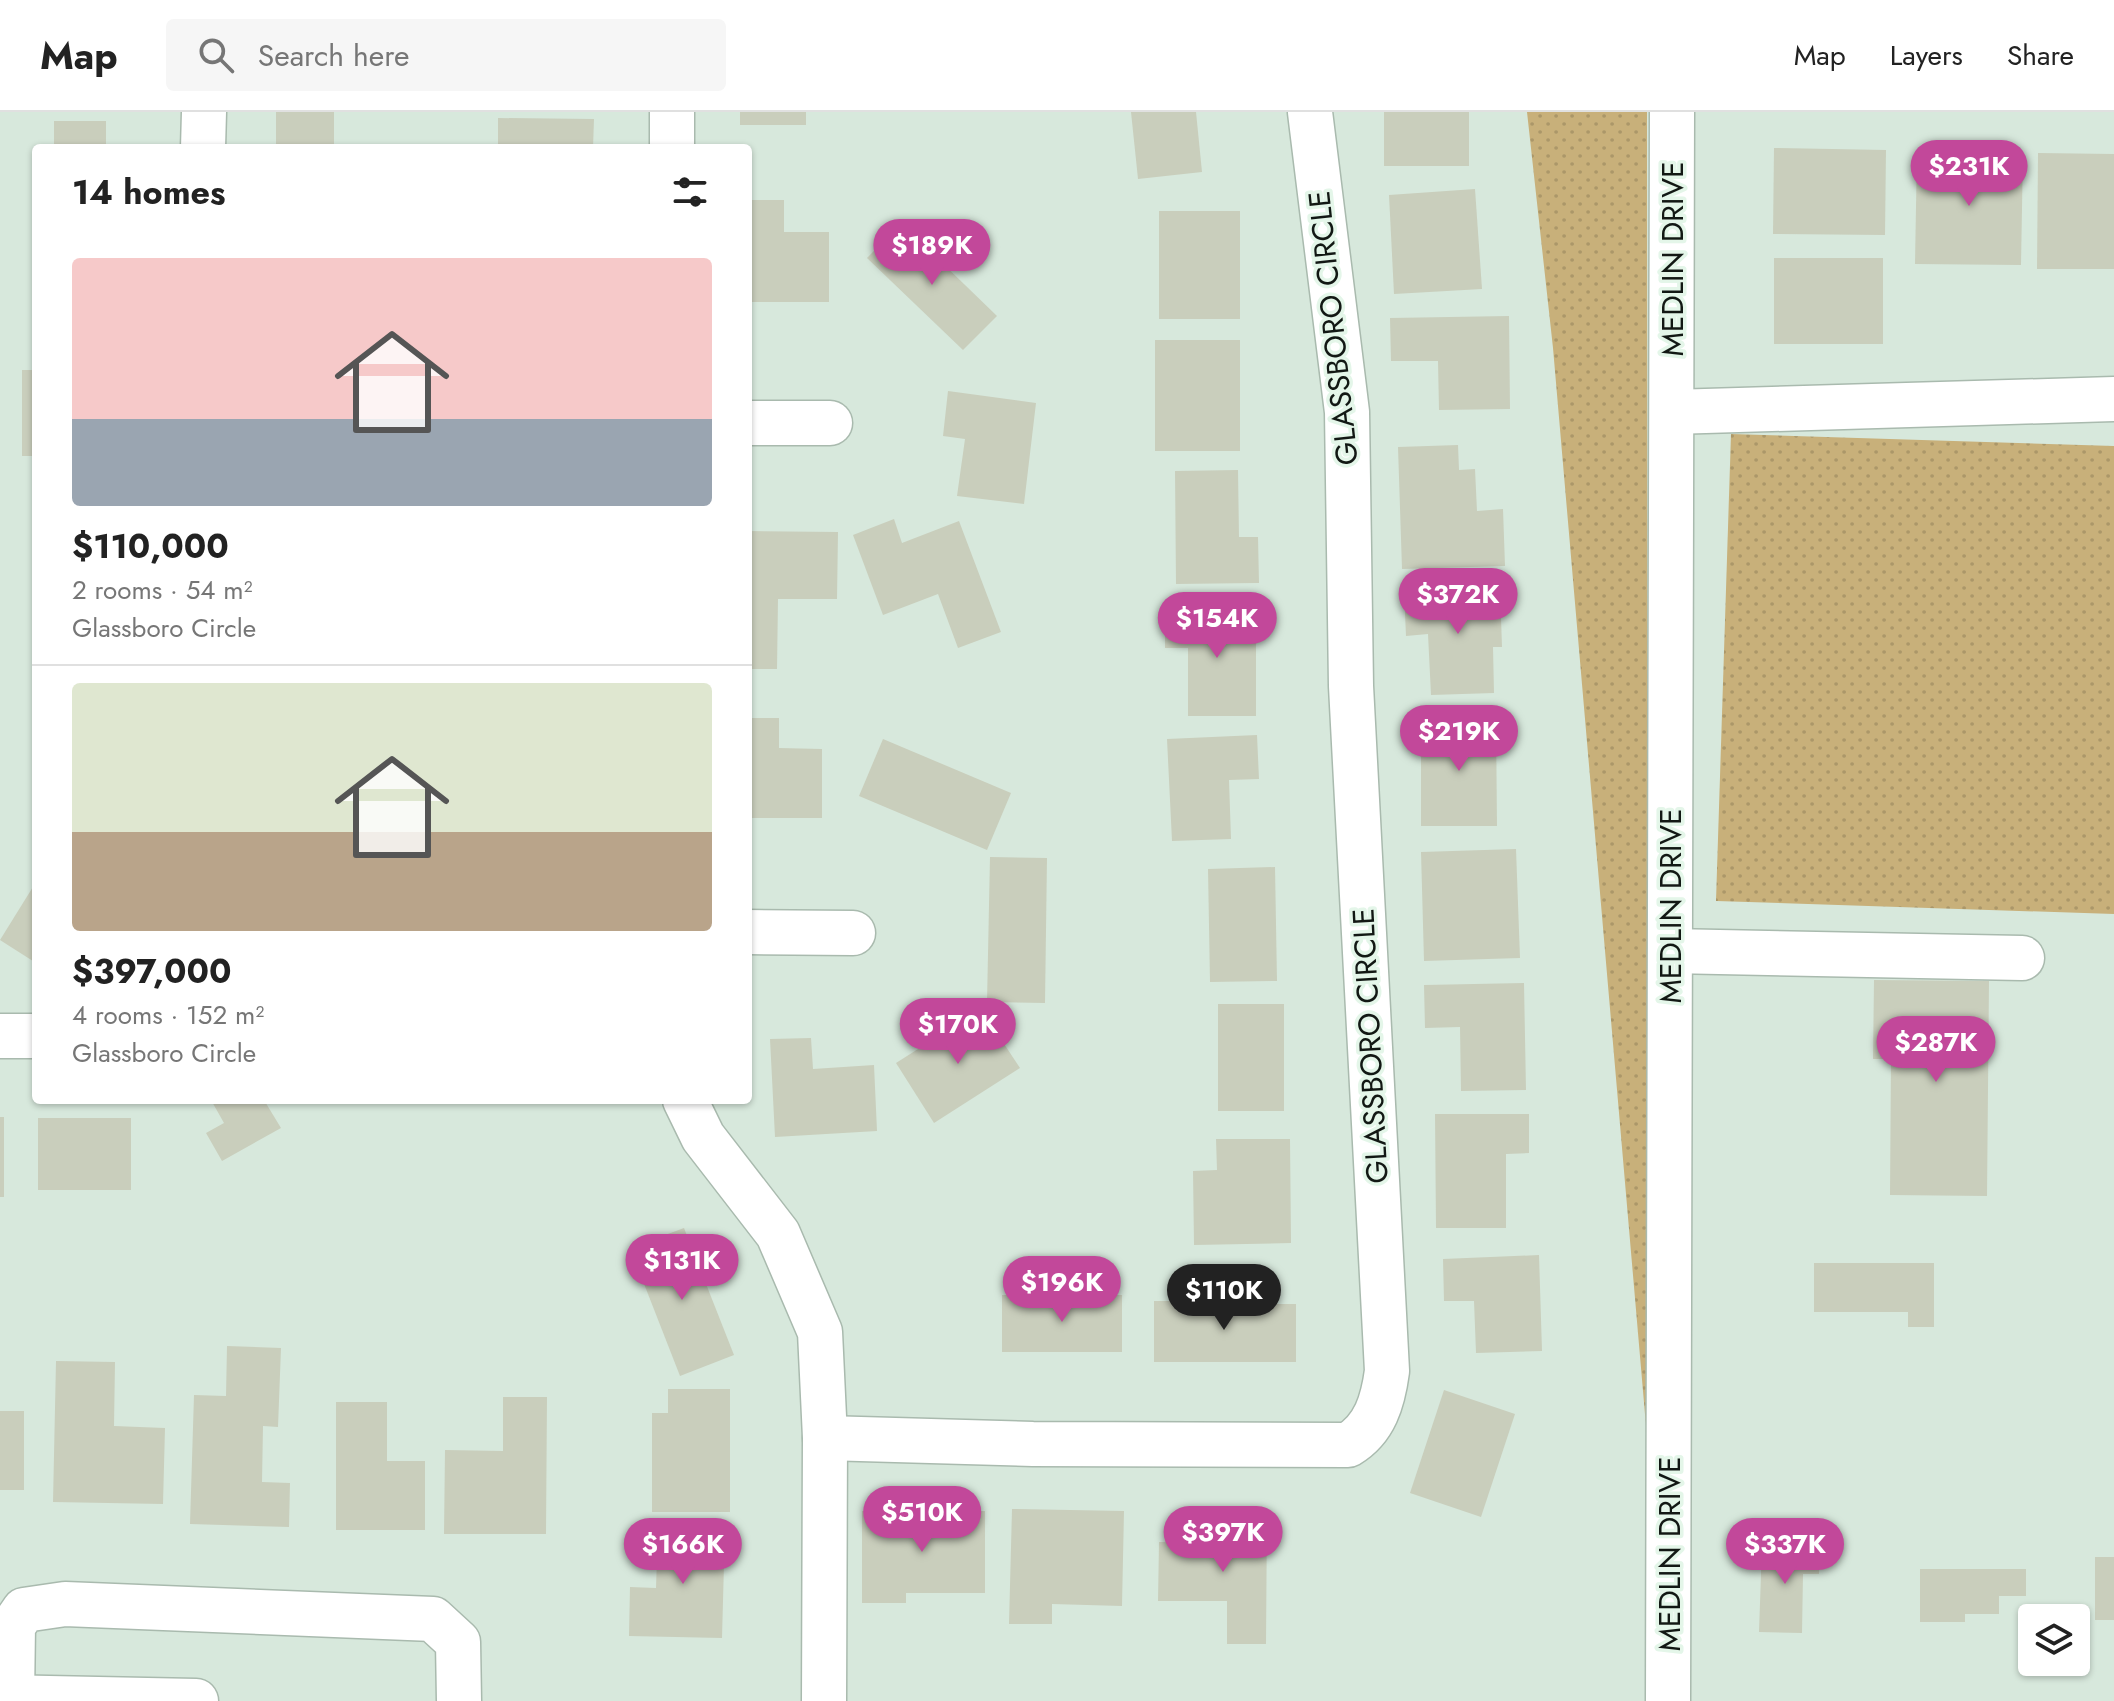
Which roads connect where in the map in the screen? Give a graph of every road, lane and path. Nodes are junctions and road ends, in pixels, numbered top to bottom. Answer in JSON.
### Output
{"nodes":[{"id":1,"x":204,"y":112,"type":"edge"},
{"id":2,"x":672,"y":112,"type":"edge"},
{"id":3,"x":1310,"y":112,"type":"edge"},
{"id":4,"x":1672,"y":112,"type":"edge"},
{"id":5,"x":203,"y":144,"type":"edge"},
{"id":6,"x":672,"y":144,"type":"edge"},
{"id":7,"x":2114,"y":399,"type":"edge"},
{"id":8,"x":1672,"y":412,"type":"junction"},
{"id":9,"x":752,"y":423,"type":"edge"},
{"id":10,"x":830,"y":423,"type":"dead end"},
{"id":11,"x":752,"y":932,"type":"edge"},
{"id":12,"x":853,"y":933,"type":"dead end"},
{"id":13,"x":1670,"y":951,"type":"junction"},
{"id":14,"x":2022,"y":958,"type":"dead end"},
{"id":15,"x":0,"y":1036,"type":"edge"},
{"id":16,"x":32,"y":1036,"type":"edge"},
{"id":17,"x":687,"y":1104,"type":"edge"},
{"id":18,"x":825,"y":1438,"type":"junction"},
{"id":19,"x":6,"y":1697,"type":"edge"},
{"id":20,"x":196,"y":1701,"type":"edge"},
{"id":21,"x":459,"y":1701,"type":"edge"},
{"id":22,"x":824,"y":1701,"type":"edge"},
{"id":23,"x":1668,"y":1701,"type":"edge"}],
"edges":[{"from":1,"to":5,"type":"street"},
{"from":2,"to":6,"type":"street"},
{"from":3,"to":18,"type":"street","name":"GLASSBORO CIRCLE"},
{"from":4,"to":8,"type":"street","name":"MEDLIN DRIVE"},
{"from":7,"to":8,"type":"street"},
{"from":8,"to":13,"type":"street","name":"MEDLIN DRIVE"},
{"from":9,"to":10,"type":"street"},
{"from":11,"to":12,"type":"street"},
{"from":13,"to":14,"type":"street"},
{"from":13,"to":23,"type":"street","name":"MEDLIN DRIVE"},
{"from":15,"to":16,"type":"street"},
{"from":17,"to":18,"type":"street"},
{"from":18,"to":22,"type":"street"},
{"from":19,"to":20,"type":"street"},
{"from":19,"to":21,"type":"street"}]}
